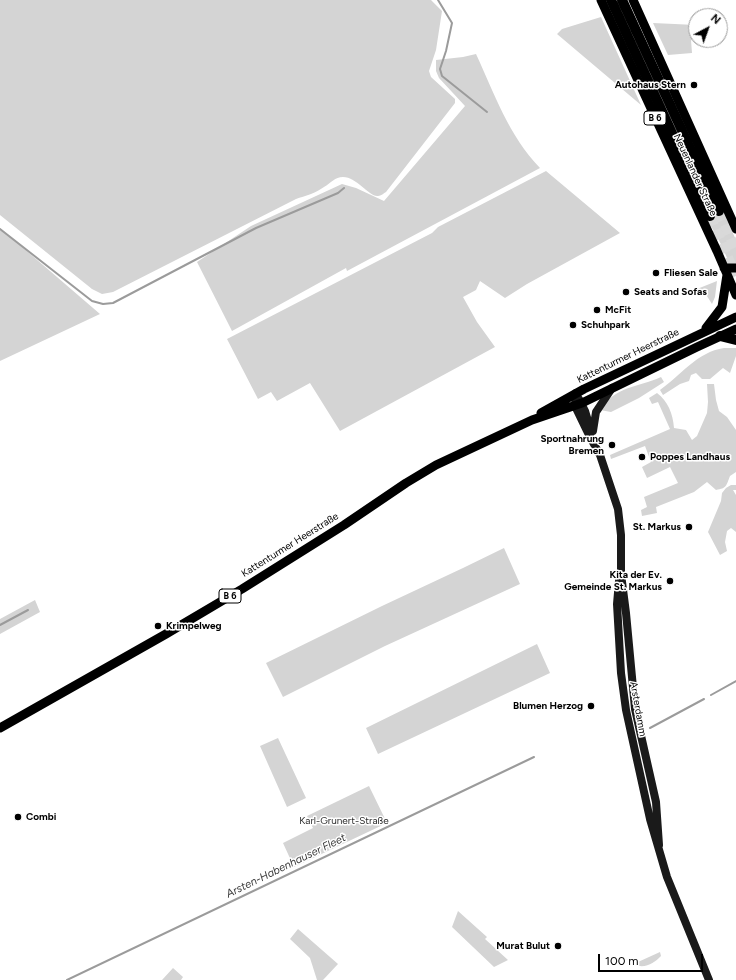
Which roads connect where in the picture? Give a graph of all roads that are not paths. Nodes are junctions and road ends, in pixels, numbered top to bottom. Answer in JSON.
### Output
{"nodes":[{"id":1,"x":601,"y":0,"type":"edge"},
{"id":2,"x":611,"y":0,"type":"edge"},
{"id":3,"x":622,"y":0,"type":"edge"},
{"id":4,"x":633,"y":0,"type":"edge"},
{"id":5,"x":736,"y":229,"type":"edge"},
{"id":6,"x":736,"y":268,"type":"edge"},
{"id":7,"x":725,"y":270,"type":"junction"},
{"id":8,"x":736,"y":286,"type":"edge"},
{"id":9,"x":736,"y":295,"type":"edge"},
{"id":10,"x":736,"y":317,"type":"edge"},
{"id":11,"x":736,"y":329,"type":"edge"},
{"id":12,"x":704,"y":331,"type":"junction"},
{"id":13,"x":720,"y":336,"type":"junction"},
{"id":14,"x":736,"y":340,"type":"edge"},
{"id":15,"x":612,"y":388,"type":"junction"},
{"id":16,"x":576,"y":394,"type":"junction"},
{"id":17,"x":578,"y":405,"type":"junction"},
{"id":18,"x":532,"y":420,"type":"junction"},
{"id":19,"x":592,"y":434,"type":"junction"},
{"id":20,"x":594,"y":443,"type":"junction"},
{"id":21,"x":621,"y":574,"type":"junction"},
{"id":22,"x":622,"y":676,"type":"junction"},
{"id":23,"x":631,"y":676,"type":"junction"},
{"id":24,"x":0,"y":728,"type":"edge"},
{"id":25,"x":656,"y":802,"type":"junction"},
{"id":26,"x":647,"y":804,"type":"junction"},
{"id":27,"x":659,"y":845,"type":"junction"},
{"id":28,"x":709,"y":980,"type":"edge"}],
"edges":[{"from":1,"to":7,"type":"main road","name":"Neuenlander Straße","number":"B 6"},
{"from":2,"to":3,"type":"highway","name":"Neuenlander Straße"},
{"from":4,"to":5,"type":"main road","name":"Neuenlander Straße"},
{"from":6,"to":7,"type":"main road"},
{"from":7,"to":8,"type":"main road"},
{"from":7,"to":9,"type":"main road","name":"Neuenlander Straße"},
{"from":7,"to":12,"type":"main road","number":"B 6"},
{"from":10,"to":12,"type":"main road","name":"Kattenturmer Heerstraße","number":"B 6"},
{"from":11,"to":13,"type":"main road","name":"Kattenturmer Heerstraße","number":"B 6"},
{"from":12,"to":16,"type":"main road","name":"Kattenturmer Heerstraße","number":"B 6"},
{"from":13,"to":14,"type":"highway"},
{"from":13,"to":15,"type":"main road","name":"Kattenturmer Heerstraße","number":"B 6"},
{"from":15,"to":17,"type":"main road","name":"Kattenturmer Heerstraße","number":"B 6"},
{"from":15,"to":19,"type":"street","name":"Arsterdamm"},
{"from":16,"to":17,"type":"street","name":"Arsterdamm"},
{"from":16,"to":18,"type":"main road","name":"Kattenturmer Heerstraße","number":"B 6"},
{"from":17,"to":18,"type":"main road","name":"Kattenturmer Heerstraße","number":"B 6"},
{"from":17,"to":19,"type":"street","name":"Arsterdamm"},
{"from":17,"to":20,"type":"street","name":"Arsterdamm"},
{"from":18,"to":24,"type":"main road","name":"Kattenturmer Heerstraße","number":"B 6"},
{"from":19,"to":20,"type":"street","name":"Arsterdamm"},
{"from":20,"to":21,"type":"street","name":"Arsterdamm"},
{"from":21,"to":22,"type":"street","name":"Arsterdamm"},
{"from":21,"to":23,"type":"street","name":"Arsterdamm"},
{"from":22,"to":23,"type":"street"},
{"from":22,"to":26,"type":"street","name":"Arsterdamm"},
{"from":23,"to":25,"type":"street","name":"Arsterdamm"},
{"from":25,"to":26,"type":"street"},
{"from":25,"to":27,"type":"street","name":"Arsterdamm"},
{"from":26,"to":27,"type":"street","name":"Arsterdamm"},
{"from":27,"to":28,"type":"street","name":"Arsterdamm"}]}
